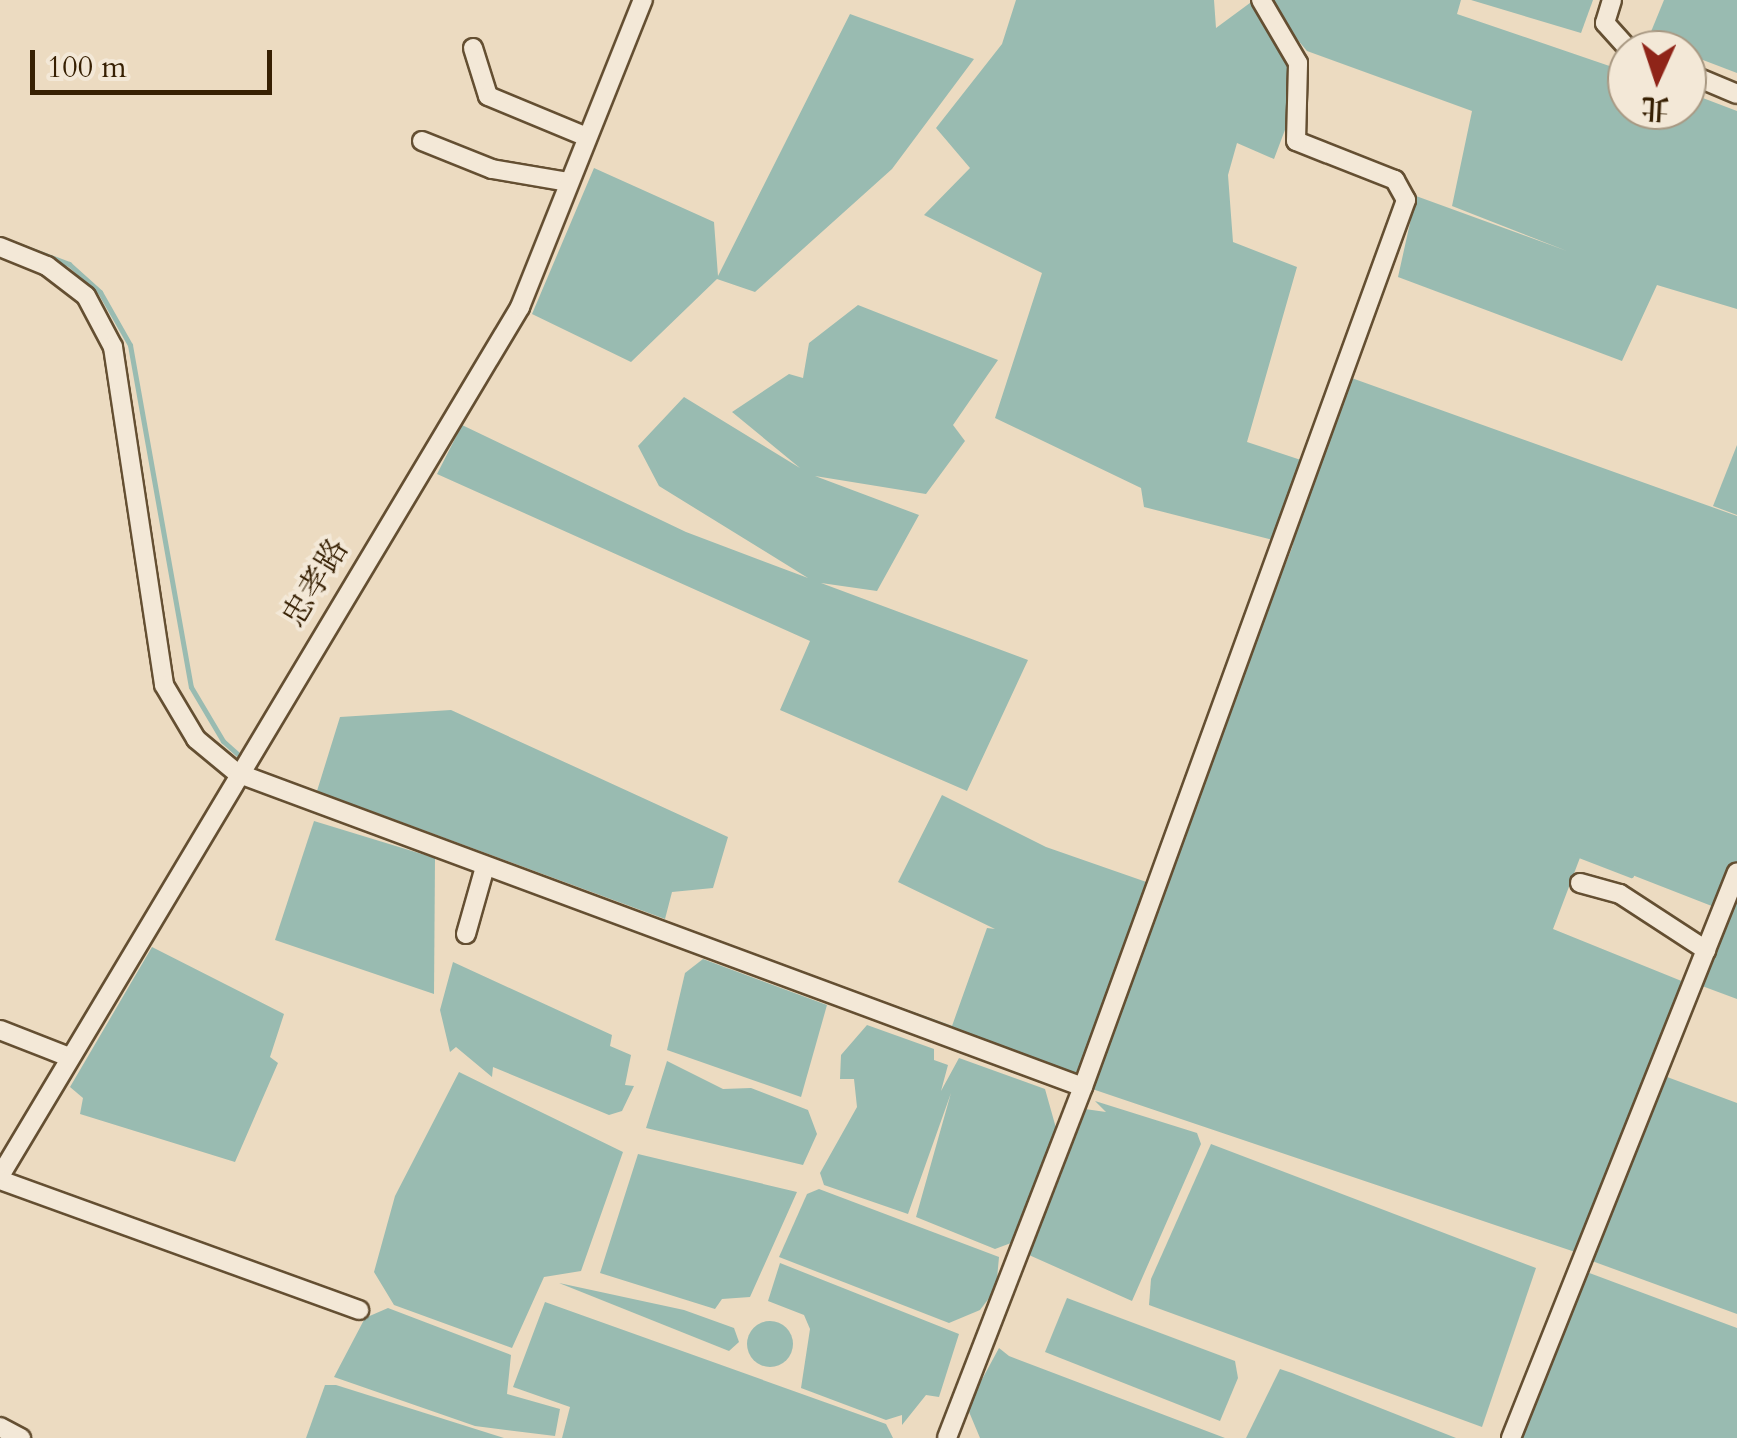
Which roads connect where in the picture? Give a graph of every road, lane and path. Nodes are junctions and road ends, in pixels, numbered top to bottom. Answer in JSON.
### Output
{"nodes":[{"id":1,"x":643,"y":0,"type":"edge"},
{"id":2,"x":1261,"y":0,"type":"edge"},
{"id":3,"x":1612,"y":0,"type":"edge"},
{"id":4,"x":1611,"y":30,"type":"edge"},
{"id":5,"x":473,"y":48,"type":"dead end"},
{"id":6,"x":1707,"y":82,"type":"edge"},
{"id":7,"x":1737,"y":94,"type":"edge"},
{"id":8,"x":588,"y":137,"type":"junction"},
{"id":9,"x":422,"y":141,"type":"dead end"},
{"id":10,"x":570,"y":182,"type":"junction"},
{"id":11,"x":0,"y":247,"type":"edge"},
{"id":12,"x":237,"y":772,"type":"junction"},
{"id":13,"x":485,"y":867,"type":"junction"},
{"id":14,"x":1737,"y":872,"type":"edge"},
{"id":15,"x":1580,"y":883,"type":"dead end"},
{"id":16,"x":466,"y":934,"type":"dead end"},
{"id":17,"x":1706,"y":950,"type":"junction"},
{"id":18,"x":0,"y":1030,"type":"edge"},
{"id":19,"x":69,"y":1057,"type":"junction"},
{"id":20,"x":1083,"y":1087,"type":"junction"},
{"id":21,"x":0,"y":1178,"type":"edge"},
{"id":22,"x":358,"y":1310,"type":"dead end"},
{"id":23,"x":0,"y":1427,"type":"edge"},
{"id":24,"x":22,"y":1438,"type":"edge"},
{"id":25,"x":947,"y":1438,"type":"edge"},
{"id":26,"x":1511,"y":1438,"type":"edge"}],
"edges":[{"from":1,"to":8,"type":"street","name":"忠孝路"},
{"from":2,"to":20,"type":"street"},
{"from":3,"to":4,"type":"street"},
{"from":5,"to":8,"type":"street"},
{"from":6,"to":7,"type":"street"},
{"from":8,"to":10,"type":"street","name":"忠孝路"},
{"from":9,"to":10,"type":"street"},
{"from":10,"to":12,"type":"street","name":"忠孝路"},
{"from":11,"to":12,"type":"street"},
{"from":12,"to":13,"type":"street"},
{"from":12,"to":19,"type":"street","name":"忠孝路"},
{"from":13,"to":16,"type":"street"},
{"from":13,"to":20,"type":"street"},
{"from":14,"to":17,"type":"street"},
{"from":15,"to":17,"type":"street"},
{"from":17,"to":26,"type":"street"},
{"from":18,"to":19,"type":"street"},
{"from":19,"to":21,"type":"street","name":"忠孝路"},
{"from":20,"to":25,"type":"street"},
{"from":21,"to":22,"type":"street"},
{"from":23,"to":24,"type":"street"}]}
